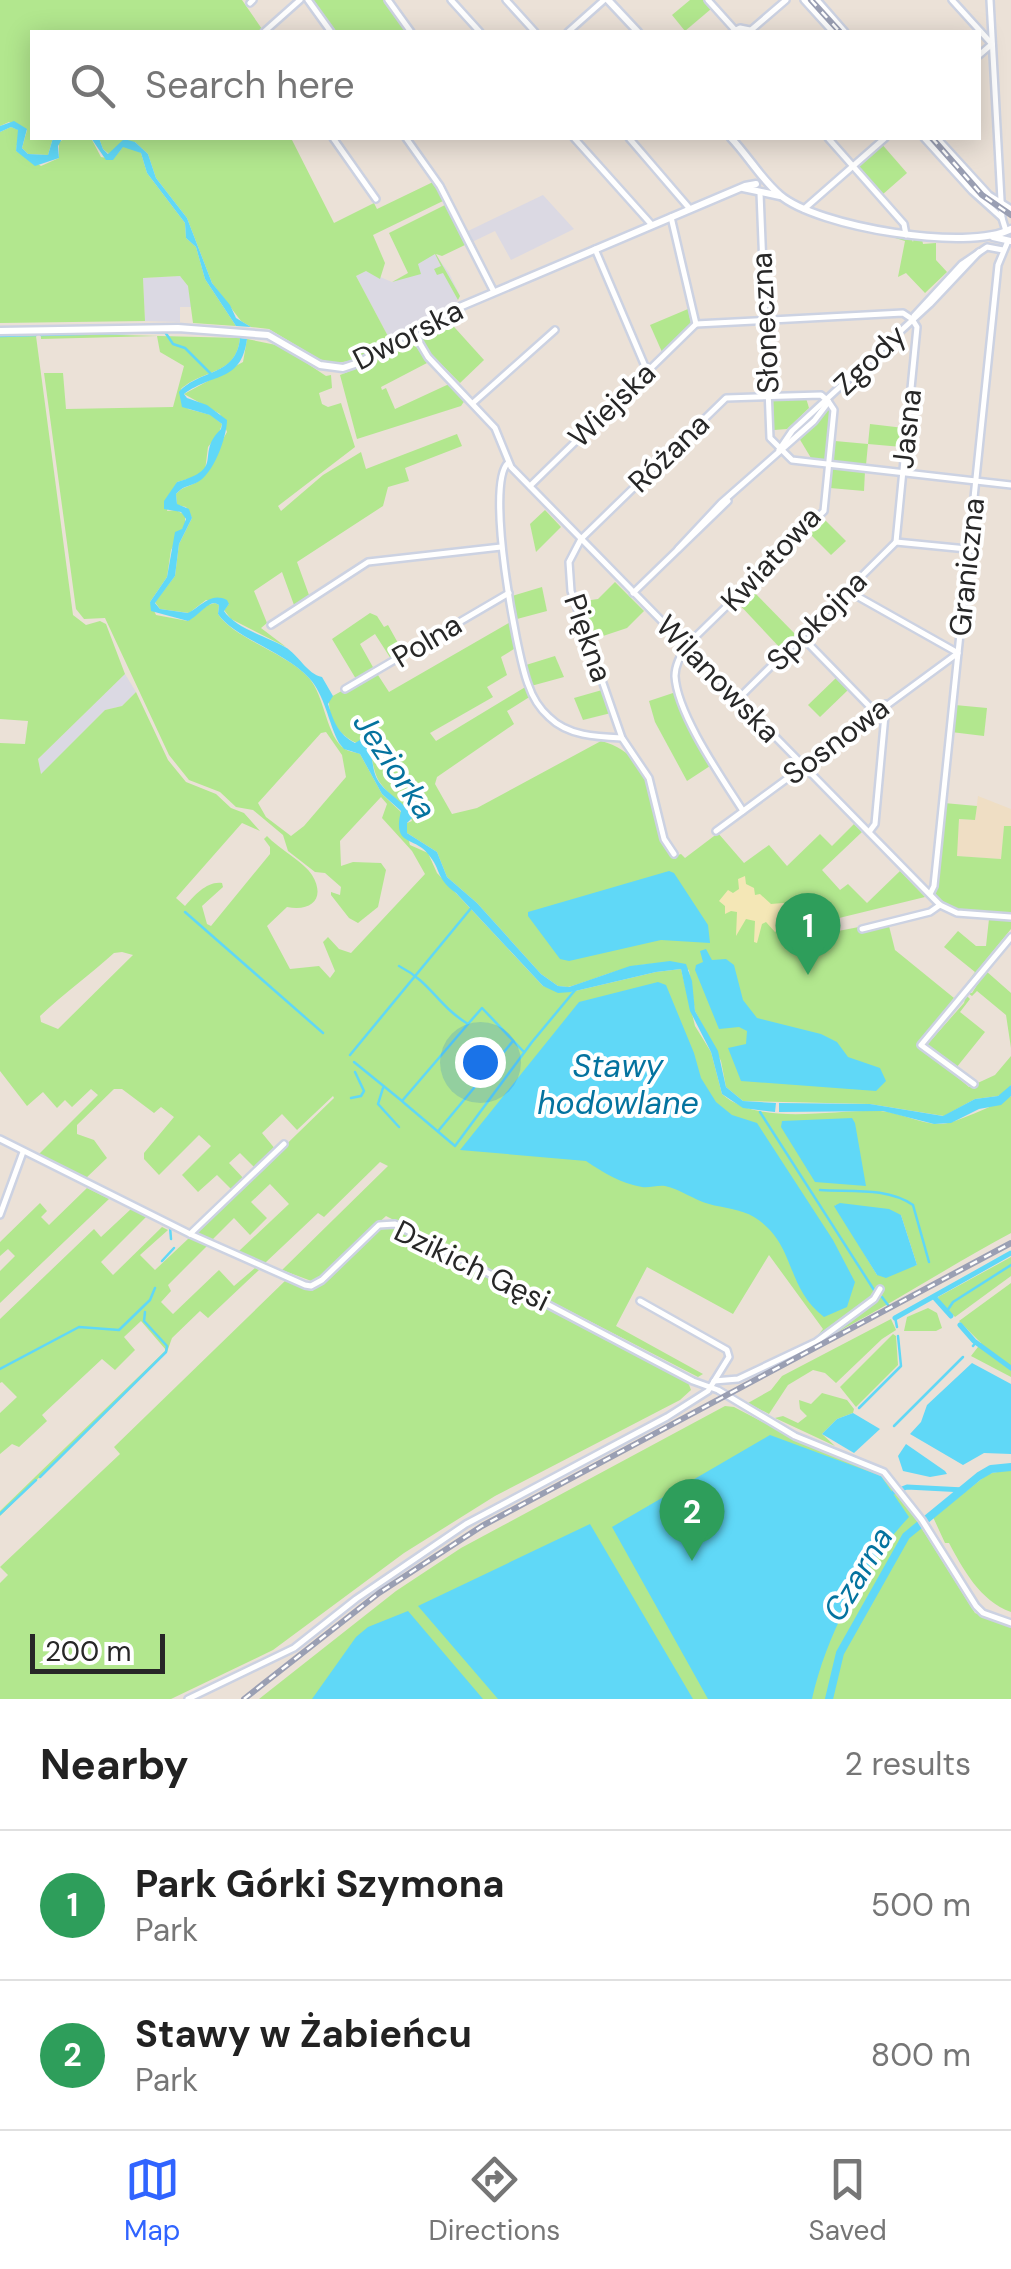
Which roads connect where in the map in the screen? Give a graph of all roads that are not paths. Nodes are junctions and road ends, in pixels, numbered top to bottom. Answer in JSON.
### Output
{"nodes":[{"id":1,"x":300,"y":0,"type":"edge"},
{"id":2,"x":308,"y":0,"type":"edge"},
{"id":3,"x":388,"y":0,"type":"edge"},
{"id":4,"x":451,"y":0,"type":"edge"},
{"id":5,"x":506,"y":0,"type":"edge"},
{"id":6,"x":606,"y":0,"type":"edge"},
{"id":7,"x":708,"y":0,"type":"edge"},
{"id":8,"x":786,"y":0,"type":"edge"},
{"id":9,"x":804,"y":0,"type":"edge"},
{"id":10,"x":817,"y":0,"type":"edge"},
{"id":11,"x":952,"y":0,"type":"edge"},
{"id":12,"x":990,"y":0,"type":"edge"},
{"id":13,"x":266,"y":30,"type":"edge"},
{"id":14,"x":330,"y":30,"type":"edge"},
{"id":15,"x":410,"y":30,"type":"edge"},
{"id":16,"x":478,"y":30,"type":"edge"},
{"id":17,"x":533,"y":30,"type":"edge"},
{"id":18,"x":570,"y":30,"type":"edge"},
{"id":19,"x":636,"y":30,"type":"edge"},
{"id":20,"x":733,"y":30,"type":"edge"},
{"id":21,"x":753,"y":30,"type":"edge"},
{"id":22,"x":830,"y":30,"type":"edge"},
{"id":23,"x":843,"y":30,"type":"edge"},
{"id":24,"x":979,"y":30,"type":"edge"},
{"id":25,"x":981,"y":32,"type":"edge"},
{"id":26,"x":992,"y":44,"type":"junction"},
{"id":27,"x":981,"y":53,"type":"edge"},
{"id":28,"x":334,"y":140,"type":"edge"},
{"id":29,"x":407,"y":140,"type":"edge"},
{"id":30,"x":576,"y":140,"type":"edge"},
{"id":31,"x":630,"y":140,"type":"edge"},
{"id":32,"x":733,"y":140,"type":"edge"},
{"id":33,"x":830,"y":140,"type":"edge"},
{"id":34,"x":882,"y":140,"type":"edge"},
{"id":35,"x":926,"y":140,"type":"edge"},
{"id":36,"x":939,"y":140,"type":"edge"},
{"id":37,"x":852,"y":166,"type":"junction"},
{"id":38,"x":762,"y":187,"type":"junction"},
{"id":39,"x":376,"y":200,"type":"dead end"},
{"id":40,"x":1001,"y":206,"type":"junction"},
{"id":41,"x":690,"y":209,"type":"junction"},
{"id":42,"x":804,"y":209,"type":"junction"},
{"id":43,"x":1011,"y":209,"type":"edge"},
{"id":44,"x":670,"y":217,"type":"junction"},
{"id":45,"x":1002,"y":218,"type":"junction"},
{"id":46,"x":652,"y":225,"type":"junction"},
{"id":47,"x":906,"y":235,"type":"junction"},
{"id":48,"x":1008,"y":235,"type":"edge"},
{"id":49,"x":595,"y":249,"type":"junction"},
{"id":50,"x":1003,"y":250,"type":"junction"},
{"id":51,"x":494,"y":292,"type":"junction"},
{"id":52,"x":764,"y":318,"type":"junction"},
{"id":53,"x":912,"y":319,"type":"junction"},
{"id":54,"x":696,"y":324,"type":"junction"},
{"id":55,"x":0,"y":330,"type":"edge"},
{"id":56,"x":412,"y":330,"type":"junction"},
{"id":57,"x":555,"y":330,"type":"dead end"},
{"id":58,"x":647,"y":370,"type":"junction"},
{"id":59,"x":813,"y":395,"type":"junction"},
{"id":60,"x":768,"y":396,"type":"junction"},
{"id":61,"x":828,"y":401,"type":"junction"},
{"id":62,"x":473,"y":403,"type":"junction"},
{"id":63,"x":822,"y":408,"type":"junction"},
{"id":64,"x":834,"y":415,"type":"junction"},
{"id":65,"x":779,"y":450,"type":"junction"},
{"id":66,"x":508,"y":462,"type":"junction"},
{"id":67,"x":830,"y":464,"type":"junction"},
{"id":68,"x":903,"y":471,"type":"junction"},
{"id":69,"x":976,"y":479,"type":"junction"},
{"id":70,"x":1011,"y":485,"type":"edge"},
{"id":71,"x":530,"y":487,"type":"junction"},
{"id":72,"x":581,"y":539,"type":"junction"},
{"id":73,"x":896,"y":542,"type":"junction"},
{"id":74,"x":501,"y":547,"type":"junction"},
{"id":75,"x":969,"y":549,"type":"junction"},
{"id":76,"x":848,"y":591,"type":"junction"},
{"id":77,"x":509,"y":593,"type":"junction"},
{"id":78,"x":633,"y":593,"type":"junction"},
{"id":79,"x":271,"y":625,"type":"dead end"},
{"id":80,"x":802,"y":636,"type":"junction"},
{"id":81,"x":686,"y":646,"type":"junction"},
{"id":82,"x":958,"y":653,"type":"junction"},
{"id":83,"x":345,"y":689,"type":"dead end"},
{"id":84,"x":738,"y":699,"type":"junction"},
{"id":85,"x":886,"y":704,"type":"junction"},
{"id":86,"x":876,"y":712,"type":"junction"},
{"id":87,"x":622,"y":738,"type":"junction"},
{"id":88,"x":803,"y":766,"type":"junction"},
{"id":89,"x":742,"y":811,"type":"junction"},
{"id":90,"x":716,"y":831,"type":"dead end"},
{"id":91,"x":869,"y":832,"type":"junction"},
{"id":92,"x":674,"y":854,"type":"dead end"},
{"id":93,"x":930,"y":894,"type":"junction"},
{"id":94,"x":940,"y":905,"type":"junction"},
{"id":95,"x":1011,"y":917,"type":"edge"},
{"id":96,"x":862,"y":929,"type":"dead end"},
{"id":97,"x":1011,"y":936,"type":"edge"},
{"id":98,"x":974,"y":1084,"type":"dead end"},
{"id":99,"x":1,"y":1142,"type":"edge"},
{"id":100,"x":284,"y":1144,"type":"dead end"},
{"id":101,"x":23,"y":1152,"type":"junction"},
{"id":102,"x":0,"y":1214,"type":"edge"},
{"id":103,"x":190,"y":1234,"type":"junction"},
{"id":104,"x":880,"y":1289,"type":"dead end"},
{"id":105,"x":640,"y":1301,"type":"dead end"},
{"id":106,"x":712,"y":1384,"type":"junction"},
{"id":107,"x":1011,"y":1623,"type":"edge"},
{"id":108,"x":188,"y":1699,"type":"edge"}],
"edges":[{"from":1,"to":13,"type":"street"},
{"from":2,"to":14,"type":"street"},
{"from":3,"to":15,"type":"street"},
{"from":4,"to":16,"type":"street"},
{"from":5,"to":17,"type":"street"},
{"from":6,"to":18,"type":"street"},
{"from":6,"to":19,"type":"street"},
{"from":7,"to":20,"type":"street"},
{"from":8,"to":21,"type":"street"},
{"from":9,"to":22,"type":"street"},
{"from":10,"to":23,"type":"street"},
{"from":11,"to":24,"type":"street"},
{"from":12,"to":26,"type":"street"},
{"from":25,"to":26,"type":"street"},
{"from":26,"to":27,"type":"street"},
{"from":26,"to":40,"type":"street"},
{"from":28,"to":39,"type":"street"},
{"from":29,"to":51,"type":"street"},
{"from":30,"to":46,"type":"street"},
{"from":31,"to":41,"type":"street"},
{"from":32,"to":38,"type":"street"},
{"from":33,"to":37,"type":"street"},
{"from":34,"to":37,"type":"street"},
{"from":35,"to":45,"type":"street"},
{"from":36,"to":40,"type":"street"},
{"from":37,"to":42,"type":"street"},
{"from":37,"to":47,"type":"street"},
{"from":38,"to":41,"type":"street","name":"Dworska"},
{"from":38,"to":42,"type":"street"},
{"from":38,"to":52,"type":"street","name":"Słoneczna"},
{"from":40,"to":43,"type":"street"},
{"from":40,"to":45,"type":"street"},
{"from":41,"to":44,"type":"street","name":"Dworska"},
{"from":42,"to":47,"type":"street"},
{"from":44,"to":46,"type":"street","name":"Dworska"},
{"from":44,"to":54,"type":"street"},
{"from":45,"to":48,"type":"street"},
{"from":46,"to":49,"type":"street","name":"Dworska"},
{"from":47,"to":48,"type":"street"},
{"from":48,"to":50,"type":"street","name":"Graniczna"},
{"from":49,"to":51,"type":"street","name":"Dworska"},
{"from":49,"to":58,"type":"street"},
{"from":50,"to":53,"type":"street","name":"Zgody"},
{"from":50,"to":69,"type":"street","name":"Graniczna"},
{"from":51,"to":56,"type":"street","name":"Dworska"},
{"from":52,"to":53,"type":"street"},
{"from":52,"to":54,"type":"street"},
{"from":52,"to":60,"type":"street","name":"Słoneczna"},
{"from":53,"to":61,"type":"street","name":"Zgody"},
{"from":53,"to":68,"type":"street","name":"Jasna"},
{"from":54,"to":58,"type":"street","name":"Wiejska"},
{"from":55,"to":56,"type":"street","name":"Dworska"},
{"from":56,"to":62,"type":"street","name":"Wilanowska"},
{"from":57,"to":62,"type":"street"},
{"from":58,"to":71,"type":"street","name":"Wiejska"},
{"from":59,"to":60,"type":"street","name":"Różana"},
{"from":59,"to":61,"type":"street","name":"Różana"},
{"from":59,"to":63,"type":"street"},
{"from":60,"to":65,"type":"street","name":"Słoneczna"},
{"from":60,"to":72,"type":"street","name":"Różana"},
{"from":61,"to":63,"type":"street","name":"Zgody"},
{"from":61,"to":64,"type":"street","name":"Kwiatowa"},
{"from":62,"to":66,"type":"street","name":"Wilanowska"},
{"from":63,"to":64,"type":"street"},
{"from":63,"to":65,"type":"street","name":"Zgody"},
{"from":64,"to":67,"type":"street","name":"Kwiatowa"},
{"from":65,"to":67,"type":"street"},
{"from":65,"to":78,"type":"street","name":"Zgody"},
{"from":66,"to":71,"type":"street","name":"Wilanowska"},
{"from":66,"to":74,"type":"street"},
{"from":67,"to":68,"type":"street"},
{"from":67,"to":81,"type":"street","name":"Kwiatowa"},
{"from":68,"to":69,"type":"street"},
{"from":68,"to":73,"type":"street","name":"Jasna"},
{"from":69,"to":70,"type":"street"},
{"from":69,"to":75,"type":"street","name":"Graniczna"},
{"from":71,"to":72,"type":"street","name":"Wilanowska"},
{"from":72,"to":78,"type":"street","name":"Wilanowska"},
{"from":72,"to":87,"type":"street","name":"Piękna"},
{"from":73,"to":75,"type":"street"},
{"from":73,"to":76,"type":"street","name":"Spokojna"},
{"from":74,"to":77,"type":"street"},
{"from":74,"to":79,"type":"street"},
{"from":75,"to":82,"type":"street","name":"Graniczna"},
{"from":76,"to":80,"type":"street","name":"Spokojna"},
{"from":76,"to":82,"type":"street"},
{"from":77,"to":83,"type":"street","name":"Polna"},
{"from":77,"to":87,"type":"street"},
{"from":78,"to":81,"type":"street","name":"Wilanowska"},
{"from":80,"to":84,"type":"street","name":"Spokojna"},
{"from":80,"to":86,"type":"street"},
{"from":81,"to":84,"type":"street","name":"Wilanowska"},
{"from":81,"to":89,"type":"street"},
{"from":82,"to":85,"type":"street","name":"Sosnowa"},
{"from":82,"to":93,"type":"street","name":"Graniczna"},
{"from":84,"to":88,"type":"street","name":"Wilanowska"},
{"from":85,"to":86,"type":"street","name":"Sosnowa"},
{"from":85,"to":91,"type":"street"},
{"from":86,"to":88,"type":"street","name":"Sosnowa"},
{"from":87,"to":92,"type":"street"},
{"from":88,"to":89,"type":"street","name":"Sosnowa"},
{"from":88,"to":91,"type":"street","name":"Wilanowska"},
{"from":89,"to":90,"type":"street","name":"Sosnowa"},
{"from":91,"to":93,"type":"street","name":"Wilanowska"},
{"from":93,"to":94,"type":"street","name":"Wilanowska"},
{"from":94,"to":95,"type":"street"},
{"from":94,"to":96,"type":"street"},
{"from":97,"to":98,"type":"street"},
{"from":99,"to":101,"type":"street","name":"Dzikich Gęsi"},
{"from":100,"to":103,"type":"street"},
{"from":101,"to":102,"type":"street"},
{"from":101,"to":103,"type":"street","name":"Dzikich Gęsi"},
{"from":103,"to":106,"type":"street","name":"Dzikich Gęsi"},
{"from":104,"to":106,"type":"street"},
{"from":105,"to":106,"type":"street"},
{"from":106,"to":107,"type":"street","name":"Dzikich Gęsi"},
{"from":106,"to":108,"type":"street"}]}
